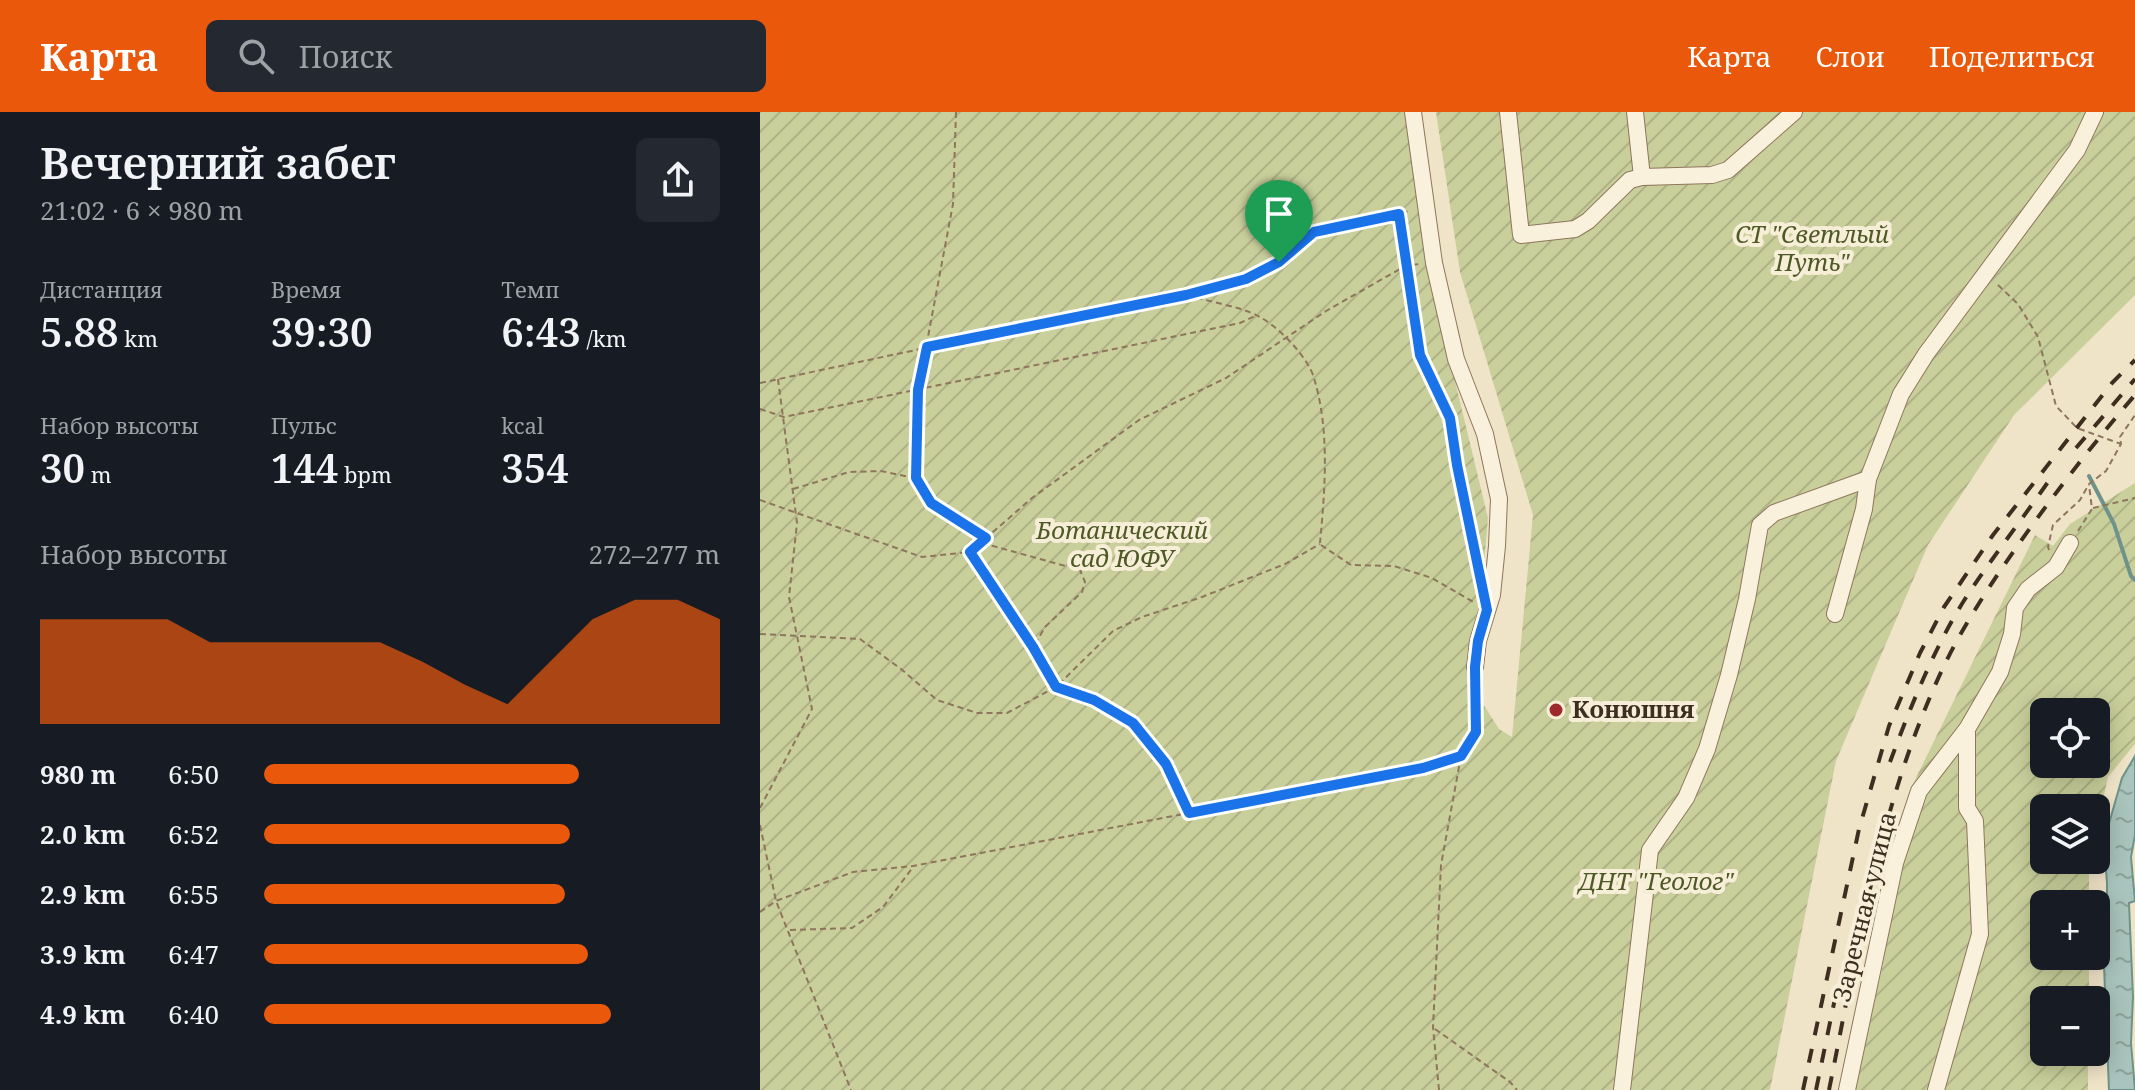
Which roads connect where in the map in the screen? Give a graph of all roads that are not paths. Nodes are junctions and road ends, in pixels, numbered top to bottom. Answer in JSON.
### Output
{"nodes":[{"id":1,"x":1413,"y":112,"type":"edge"},
{"id":2,"x":1508,"y":112,"type":"edge"},
{"id":3,"x":1635,"y":112,"type":"edge"},
{"id":4,"x":1771,"y":112,"type":"edge"},
{"id":5,"x":1794,"y":112,"type":"edge"},
{"id":6,"x":2095,"y":112,"type":"edge"},
{"id":7,"x":1773,"y":131,"type":"junction"},
{"id":8,"x":1642,"y":177,"type":"junction"},
{"id":9,"x":1868,"y":479,"type":"junction"},
{"id":10,"x":2070,"y":543,"type":"road end"},
{"id":11,"x":1835,"y":614,"type":"dead end"},
{"id":12,"x":1475,"y":667,"type":"road end"},
{"id":13,"x":1967,"y":729,"type":"junction"},
{"id":14,"x":1622,"y":1090,"type":"edge"},
{"id":15,"x":1847,"y":1090,"type":"edge"},
{"id":16,"x":1936,"y":1090,"type":"edge"}],
"edges":[{"from":1,"to":12,"type":"street"},
{"from":2,"to":8,"type":"street"},
{"from":3,"to":8,"type":"street"},
{"from":4,"to":7,"type":"street"},
{"from":5,"to":7,"type":"street"},
{"from":6,"to":9,"type":"street"},
{"from":7,"to":8,"type":"street"},
{"from":9,"to":11,"type":"street"},
{"from":9,"to":14,"type":"street"},
{"from":10,"to":13,"type":"street","name":"Заречная улица"},
{"from":13,"to":15,"type":"street","name":"Заречная улица"},
{"from":13,"to":16,"type":"street"}]}
